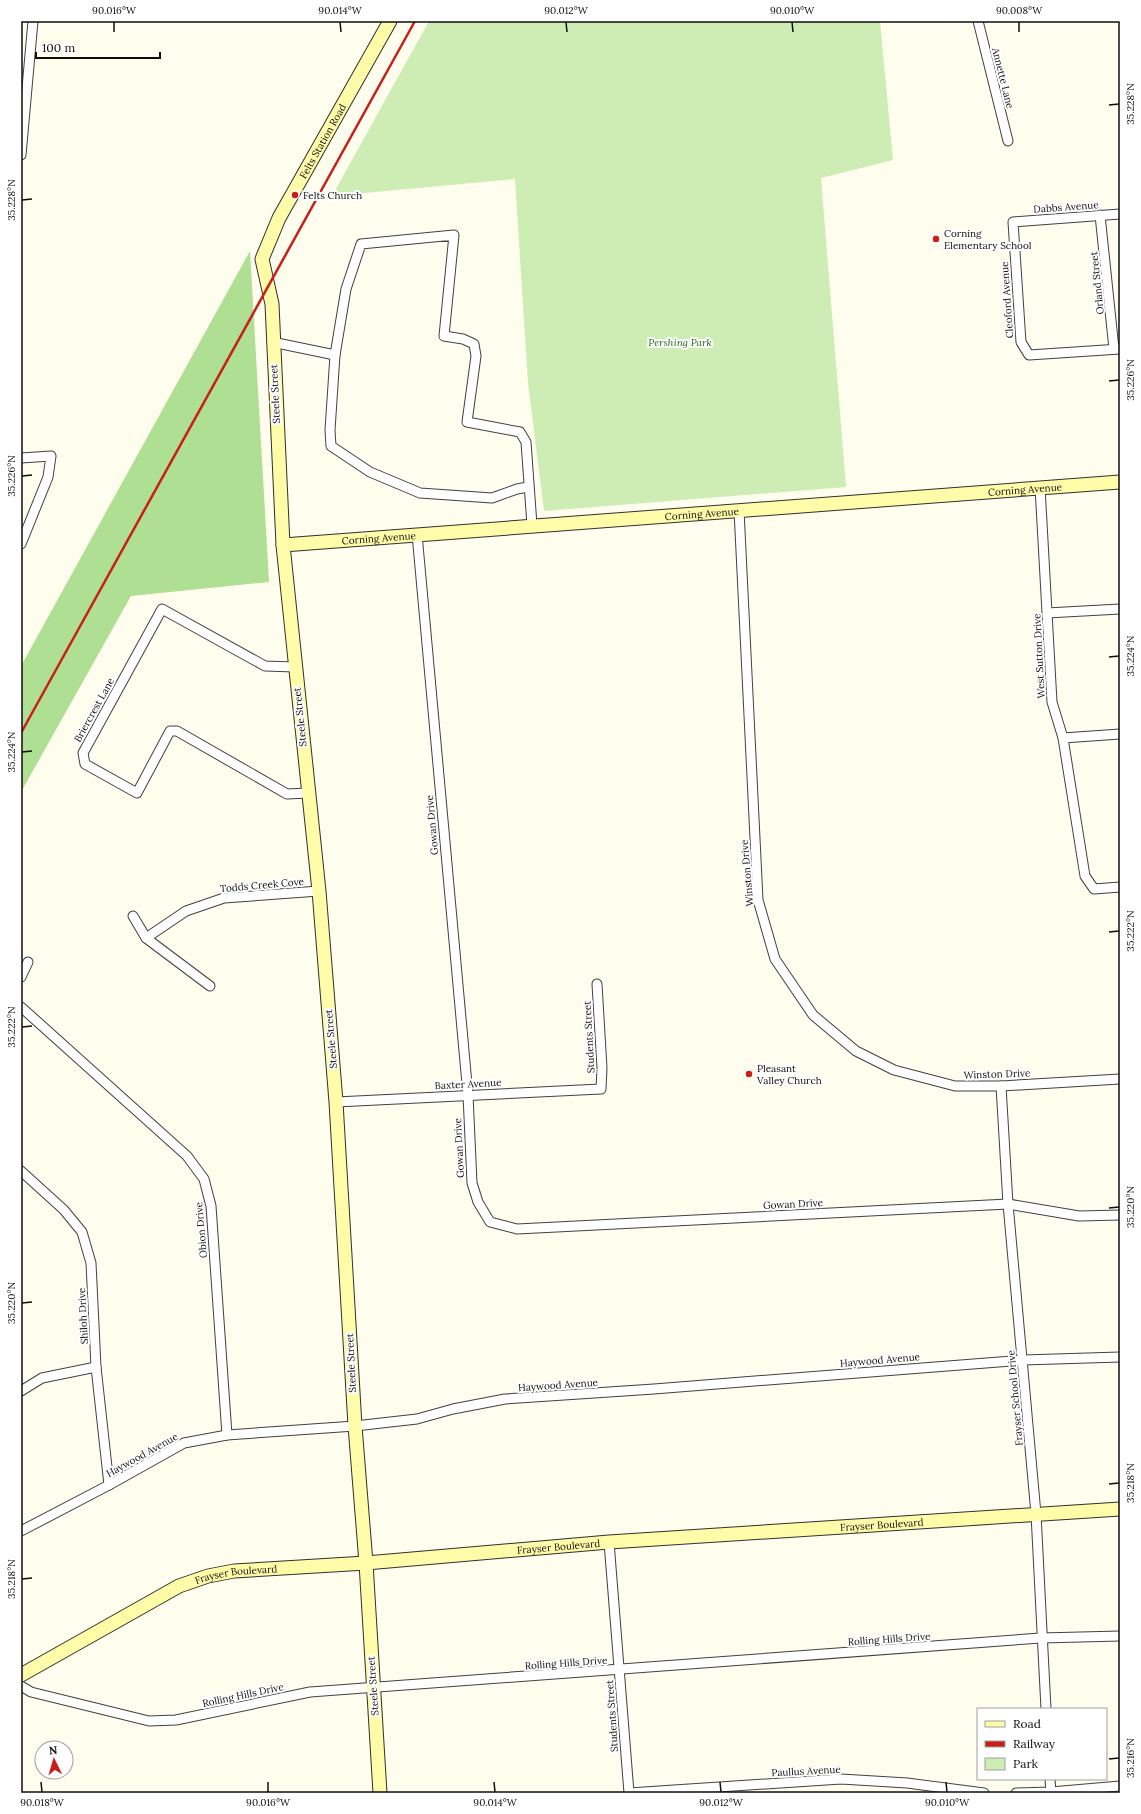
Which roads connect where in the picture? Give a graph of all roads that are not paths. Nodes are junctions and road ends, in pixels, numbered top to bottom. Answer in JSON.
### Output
{"nodes":[{"id":1,"x":33,"y":21,"type":"edge"},
{"id":2,"x":390,"y":21,"type":"edge"},
{"id":3,"x":978,"y":21,"type":"edge"},
{"id":4,"x":24,"y":76,"type":"edge"},
{"id":5,"x":1008,"y":141,"type":"dead end"},
{"id":6,"x":21,"y":155,"type":"edge"},
{"id":7,"x":1120,"y":214,"type":"edge"},
{"id":8,"x":1100,"y":215,"type":"junction"},
{"id":9,"x":1013,"y":222,"type":"joint"},
{"id":10,"x":267,"y":287,"type":"joint"},
{"id":11,"x":272,"y":342,"type":"junction"},
{"id":12,"x":1117,"y":349,"type":"edge"},
{"id":13,"x":336,"y":355,"type":"junction"},
{"id":14,"x":21,"y":458,"type":"edge"},
{"id":15,"x":1120,"y":482,"type":"edge"},
{"id":16,"x":528,"y":487,"type":"junction"},
{"id":17,"x":1040,"y":487,"type":"junction"},
{"id":18,"x":739,"y":510,"type":"junction"},
{"id":19,"x":532,"y":526,"type":"junction"},
{"id":20,"x":417,"y":534,"type":"junction"},
{"id":21,"x":21,"y":544,"type":"edge"},
{"id":22,"x":283,"y":545,"type":"junction"},
{"id":23,"x":1120,"y":609,"type":"edge"},
{"id":24,"x":1047,"y":613,"type":"junction"},
{"id":25,"x":295,"y":667,"type":"junction"},
{"id":26,"x":1120,"y":734,"type":"edge"},
{"id":27,"x":1064,"y":738,"type":"junction"},
{"id":28,"x":308,"y":793,"type":"junction"},
{"id":29,"x":1120,"y":888,"type":"edge"},
{"id":30,"x":318,"y":891,"type":"junction"},
{"id":31,"x":133,"y":916,"type":"dead end"},
{"id":32,"x":146,"y":938,"type":"junction"},
{"id":33,"x":28,"y":962,"type":"dead end"},
{"id":34,"x":21,"y":977,"type":"edge"},
{"id":35,"x":597,"y":984,"type":"dead end"},
{"id":36,"x":210,"y":986,"type":"dead end"},
{"id":37,"x":21,"y":1007,"type":"edge"},
{"id":38,"x":1120,"y":1079,"type":"edge"},
{"id":39,"x":1001,"y":1086,"type":"junction"},
{"id":40,"x":601,"y":1089,"type":"joint"},
{"id":41,"x":468,"y":1095,"type":"junction"},
{"id":42,"x":336,"y":1102,"type":"junction"},
{"id":43,"x":21,"y":1171,"type":"edge"},
{"id":44,"x":1008,"y":1204,"type":"junction"},
{"id":45,"x":1120,"y":1215,"type":"edge"},
{"id":46,"x":1120,"y":1357,"type":"edge"},
{"id":47,"x":1023,"y":1360,"type":"junction"},
{"id":48,"x":96,"y":1367,"type":"junction"},
{"id":49,"x":21,"y":1391,"type":"edge"},
{"id":50,"x":354,"y":1426,"type":"junction"},
{"id":51,"x":227,"y":1436,"type":"junction"},
{"id":52,"x":109,"y":1485,"type":"junction"},
{"id":53,"x":1120,"y":1509,"type":"edge"},
{"id":54,"x":1036,"y":1514,"type":"junction"},
{"id":55,"x":21,"y":1531,"type":"edge"},
{"id":56,"x":609,"y":1542,"type":"junction"},
{"id":57,"x":366,"y":1563,"type":"junction"},
{"id":58,"x":1120,"y":1636,"type":"edge"},
{"id":59,"x":1041,"y":1638,"type":"junction"},
{"id":60,"x":619,"y":1670,"type":"junction"},
{"id":61,"x":21,"y":1674,"type":"edge"},
{"id":62,"x":21,"y":1686,"type":"edge"},
{"id":63,"x":372,"y":1688,"type":"junction"},
{"id":64,"x":1046,"y":1708,"type":"edge"},
{"id":65,"x":1050,"y":1780,"type":"edge"},
{"id":66,"x":907,"y":1783,"type":"junction"},
{"id":67,"x":1120,"y":1786,"type":"edge"},
{"id":68,"x":380,"y":1793,"type":"edge"},
{"id":69,"x":629,"y":1793,"type":"edge"},
{"id":70,"x":906,"y":1793,"type":"edge"},
{"id":71,"x":984,"y":1793,"type":"edge"},
{"id":72,"x":1016,"y":1793,"type":"edge"},
{"id":73,"x":1051,"y":1793,"type":"edge"}],
"edges":[{"from":1,"to":4,"type":"street"},
{"from":2,"to":10,"type":"street","name":"Felts Station Road"},
{"from":3,"to":5,"type":"street","name":"Annette Lane"},
{"from":4,"to":6,"type":"street"},
{"from":7,"to":8,"type":"street","name":"Dabbs Avenue"},
{"from":8,"to":9,"type":"street","name":"Dabbs Avenue"},
{"from":8,"to":12,"type":"street","name":"Orland Street"},
{"from":9,"to":12,"type":"street","name":"Cleoford Avenue"},
{"from":10,"to":11,"type":"street","name":"Steele Street"},
{"from":11,"to":13,"type":"street"},
{"from":11,"to":22,"type":"street","name":"Steele Street"},
{"from":13,"to":16,"type":"street"},
{"from":13,"to":16,"type":"street"},
{"from":14,"to":21,"type":"street"},
{"from":15,"to":17,"type":"street","name":"Corning Avenue"},
{"from":16,"to":19,"type":"street"},
{"from":17,"to":18,"type":"street","name":"Corning Avenue"},
{"from":17,"to":24,"type":"street","name":"West Sutton Drive"},
{"from":18,"to":19,"type":"street","name":"Corning Avenue"},
{"from":18,"to":39,"type":"street","name":"Winston Drive"},
{"from":19,"to":20,"type":"street","name":"Corning Avenue"},
{"from":20,"to":22,"type":"street","name":"Corning Avenue"},
{"from":20,"to":41,"type":"street","name":"Gowan Drive"},
{"from":22,"to":25,"type":"street","name":"Steele Street"},
{"from":23,"to":24,"type":"street"},
{"from":24,"to":27,"type":"street","name":"West Sutton Drive"},
{"from":25,"to":28,"type":"street","name":"Steele Street"},
{"from":25,"to":28,"type":"street","name":"Briercrest Lane"},
{"from":26,"to":27,"type":"street"},
{"from":27,"to":29,"type":"street","name":"West Sutton Drive"},
{"from":28,"to":30,"type":"street","name":"Steele Street"},
{"from":30,"to":32,"type":"street","name":"Todds Creek Cove"},
{"from":30,"to":42,"type":"street","name":"Steele Street"},
{"from":31,"to":32,"type":"street"},
{"from":32,"to":36,"type":"street"},
{"from":33,"to":34,"type":"street"},
{"from":35,"to":40,"type":"street","name":"Students Street"},
{"from":37,"to":51,"type":"street","name":"Obion Drive"},
{"from":38,"to":39,"type":"street","name":"Winston Drive"},
{"from":39,"to":44,"type":"street","name":"Frayser School Drive"},
{"from":40,"to":41,"type":"street","name":"Baxter Avenue"},
{"from":41,"to":42,"type":"street","name":"Baxter Avenue"},
{"from":41,"to":44,"type":"street","name":"Gowan Drive"},
{"from":42,"to":50,"type":"street","name":"Steele Street"},
{"from":43,"to":48,"type":"street","name":"Shiloh Drive"},
{"from":44,"to":45,"type":"street","name":"Gowan Drive"},
{"from":44,"to":47,"type":"street","name":"Frayser School Drive"},
{"from":46,"to":47,"type":"street","name":"Haywood Avenue"},
{"from":47,"to":50,"type":"street","name":"Haywood Avenue"},
{"from":47,"to":54,"type":"street","name":"Frayser School Drive"},
{"from":48,"to":49,"type":"street"},
{"from":48,"to":52,"type":"street","name":"Shiloh Drive"},
{"from":50,"to":51,"type":"street","name":"Haywood Avenue"},
{"from":50,"to":57,"type":"street","name":"Steele Street"},
{"from":51,"to":52,"type":"street","name":"Haywood Avenue"},
{"from":52,"to":55,"type":"street","name":"Haywood Avenue"},
{"from":53,"to":54,"type":"street","name":"Frayser Boulevard"},
{"from":54,"to":56,"type":"street","name":"Frayser Boulevard"},
{"from":54,"to":59,"type":"street","name":"Frayser School Drive"},
{"from":56,"to":57,"type":"street","name":"Frayser Boulevard"},
{"from":56,"to":60,"type":"street","name":"Students Street"},
{"from":57,"to":61,"type":"street","name":"Frayser Boulevard"},
{"from":57,"to":63,"type":"street","name":"Steele Street"},
{"from":58,"to":59,"type":"street","name":"Rolling Hills Drive"},
{"from":59,"to":60,"type":"street","name":"Rolling Hills Drive"},
{"from":59,"to":64,"type":"street","name":"Frayser School Drive"},
{"from":60,"to":63,"type":"street","name":"Rolling Hills Drive"},
{"from":60,"to":69,"type":"street","name":"Students Street"},
{"from":62,"to":63,"type":"street","name":"Rolling Hills Drive"},
{"from":63,"to":68,"type":"street","name":"Steele Street"},
{"from":65,"to":73,"type":"street"},
{"from":66,"to":69,"type":"street","name":"Paullus Avenue"},
{"from":66,"to":70,"type":"street"},
{"from":66,"to":71,"type":"street","name":"Paullus Avenue"},
{"from":67,"to":73,"type":"street"},
{"from":72,"to":73,"type":"street"}]}
